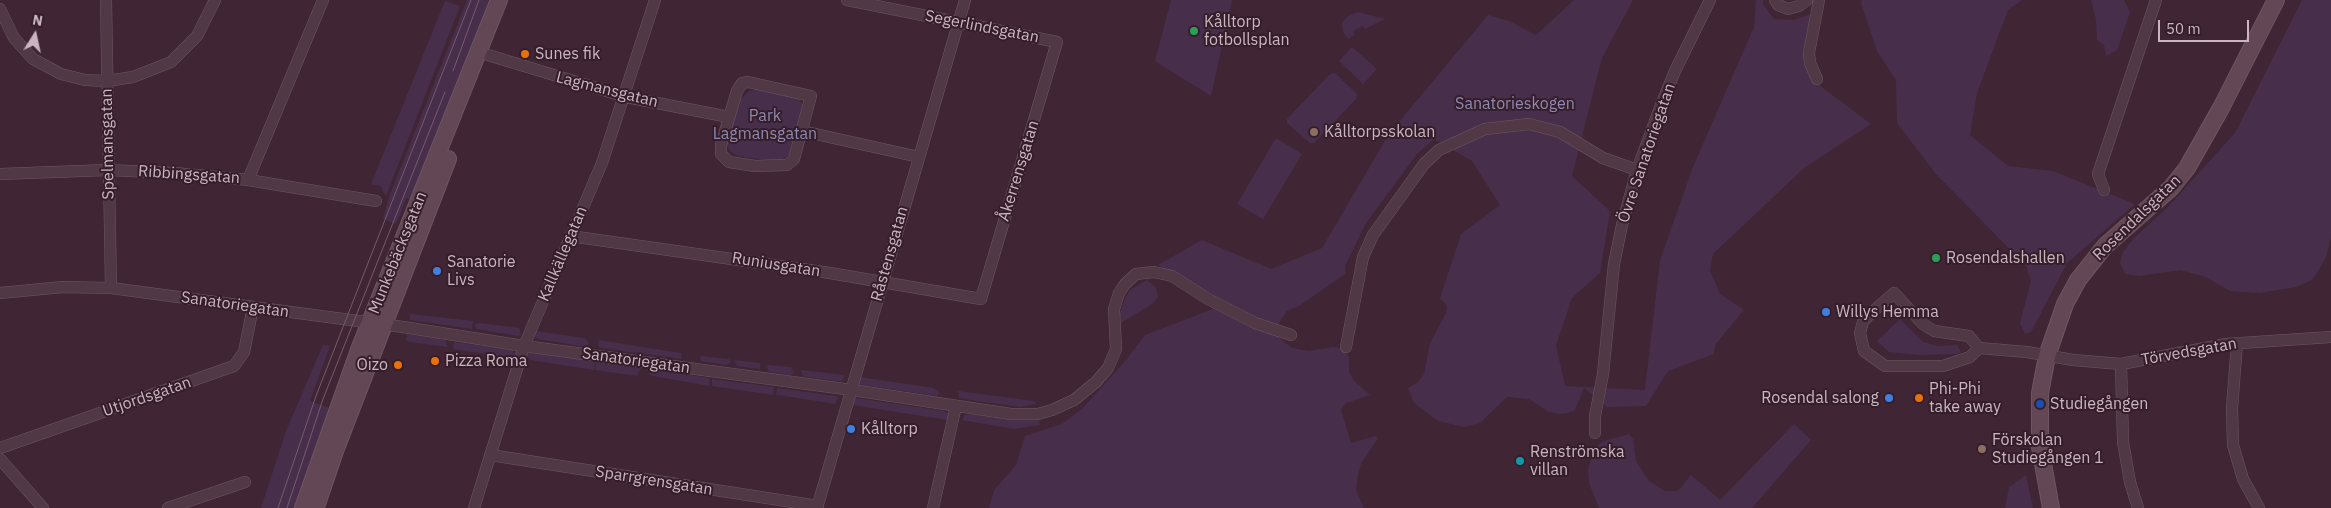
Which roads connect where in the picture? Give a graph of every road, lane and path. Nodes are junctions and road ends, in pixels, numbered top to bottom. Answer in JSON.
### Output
{"nodes":[{"id":1,"x":106,"y":0,"type":"edge"},
{"id":2,"x":215,"y":0,"type":"edge"},
{"id":3,"x":323,"y":0,"type":"edge"},
{"id":4,"x":499,"y":0,"type":"edge"},
{"id":5,"x":508,"y":0,"type":"edge"},
{"id":6,"x":655,"y":0,"type":"edge"},
{"id":7,"x":848,"y":0,"type":"edge"},
{"id":8,"x":965,"y":0,"type":"edge"},
{"id":9,"x":1710,"y":0,"type":"edge"},
{"id":10,"x":1775,"y":0,"type":"edge"},
{"id":11,"x":1806,"y":0,"type":"edge"},
{"id":12,"x":1819,"y":0,"type":"edge"},
{"id":13,"x":2156,"y":0,"type":"edge"},
{"id":14,"x":2276,"y":0,"type":"edge"},
{"id":15,"x":0,"y":9,"type":"edge"},
{"id":16,"x":959,"y":23,"type":"junction"},
{"id":17,"x":1057,"y":42,"type":"joint"},
{"id":18,"x":488,"y":55,"type":"junction"},
{"id":19,"x":1817,"y":79,"type":"dead end"},
{"id":20,"x":107,"y":81,"type":"junction"},
{"id":21,"x":626,"y":96,"type":"junction"},
{"id":22,"x":729,"y":117,"type":"junction"},
{"id":23,"x":802,"y":131,"type":"junction"},
{"id":24,"x":919,"y":157,"type":"junction"},
{"id":25,"x":108,"y":170,"type":"junction"},
{"id":26,"x":1637,"y":170,"type":"junction"},
{"id":27,"x":0,"y":174,"type":"edge"},
{"id":28,"x":248,"y":180,"type":"junction"},
{"id":29,"x":2104,"y":190,"type":"dead end"},
{"id":30,"x":376,"y":201,"type":"dead end"},
{"id":31,"x":570,"y":236,"type":"junction"},
{"id":32,"x":881,"y":281,"type":"junction"},
{"id":33,"x":110,"y":288,"type":"junction"},
{"id":34,"x":0,"y":293,"type":"edge"},
{"id":35,"x":981,"y":299,"type":"joint"},
{"id":36,"x":253,"y":307,"type":"junction"},
{"id":37,"x":377,"y":324,"type":"junction"},
{"id":38,"x":1290,"y":335,"type":"dead end"},
{"id":39,"x":2330,"y":339,"type":"edge"},
{"id":40,"x":2237,"y":343,"type":"junction"},
{"id":41,"x":524,"y":346,"type":"junction"},
{"id":42,"x":1346,"y":347,"type":"dead end"},
{"id":43,"x":1979,"y":348,"type":"junction"},
{"id":44,"x":2047,"y":356,"type":"junction"},
{"id":45,"x":2121,"y":364,"type":"junction"},
{"id":46,"x":852,"y":390,"type":"junction"},
{"id":47,"x":956,"y":406,"type":"junction"},
{"id":48,"x":1595,"y":432,"type":"dead end"},
{"id":49,"x":0,"y":448,"type":"edge"},
{"id":50,"x":490,"y":455,"type":"junction"},
{"id":51,"x":0,"y":459,"type":"edge"},
{"id":52,"x":245,"y":482,"type":"dead end"},
{"id":53,"x":817,"y":507,"type":"edge"},
{"id":54,"x":43,"y":508,"type":"edge"},
{"id":55,"x":168,"y":508,"type":"edge"},
{"id":56,"x":303,"y":508,"type":"edge"},
{"id":57,"x":315,"y":508,"type":"edge"},
{"id":58,"x":474,"y":508,"type":"edge"},
{"id":59,"x":933,"y":508,"type":"edge"},
{"id":60,"x":2051,"y":508,"type":"edge"},
{"id":61,"x":2138,"y":508,"type":"edge"},
{"id":62,"x":2258,"y":508,"type":"edge"}],
"edges":[{"from":1,"to":20,"type":"street","name":"Spelmansgatan"},
{"from":2,"to":20,"type":"street"},
{"from":3,"to":28,"type":"street"},
{"from":4,"to":37,"type":"street","name":"Munkebäcksgatan"},
{"from":5,"to":18,"type":"street","name":"Munkebäcksgatan"},
{"from":6,"to":21,"type":"street","name":"Kallkällegatan"},
{"from":7,"to":16,"type":"street","name":"Segerlindsgatan"},
{"from":8,"to":16,"type":"street","name":"Råstensgatan"},
{"from":9,"to":26,"type":"street","name":"Övre Sanatoriegatan"},
{"from":10,"to":11,"type":"street"},
{"from":12,"to":19,"type":"street"},
{"from":13,"to":29,"type":"street"},
{"from":14,"to":44,"type":"street","name":"Rosendalsgatan"},
{"from":15,"to":20,"type":"street"},
{"from":16,"to":17,"type":"street","name":"Segerlindsgatan"},
{"from":16,"to":24,"type":"street","name":"Råstensgatan"},
{"from":17,"to":35,"type":"street","name":"Åkerrensgatan"},
{"from":18,"to":21,"type":"street","name":"Lagmansgatan"},
{"from":18,"to":37,"type":"street","name":"Munkebäcksgatan"},
{"from":20,"to":25,"type":"street","name":"Spelmansgatan"},
{"from":21,"to":22,"type":"street","name":"Lagmansgatan"},
{"from":21,"to":31,"type":"street","name":"Kallkällegatan"},
{"from":22,"to":23,"type":"street"},
{"from":22,"to":23,"type":"street"},
{"from":23,"to":24,"type":"street"},
{"from":24,"to":32,"type":"street","name":"Råstensgatan"},
{"from":25,"to":27,"type":"street","name":"Ribbingsgatan"},
{"from":25,"to":28,"type":"street","name":"Ribbingsgatan"},
{"from":25,"to":33,"type":"street","name":"Spelmansgatan"},
{"from":26,"to":42,"type":"street"},
{"from":26,"to":48,"type":"street","name":"Övre Sanatoriegatan"},
{"from":28,"to":30,"type":"street","name":"Ribbingsgatan"},
{"from":31,"to":32,"type":"street","name":"Runiusgatan"},
{"from":31,"to":41,"type":"street","name":"Kallkällegatan"},
{"from":32,"to":35,"type":"street","name":"Runiusgatan"},
{"from":32,"to":46,"type":"street","name":"Råstensgatan"},
{"from":33,"to":34,"type":"street","name":"Sanatoriegatan"},
{"from":33,"to":36,"type":"street","name":"Sanatoriegatan"},
{"from":36,"to":37,"type":"street","name":"Sanatoriegatan"},
{"from":36,"to":49,"type":"street","name":"Utjordsgatan"},
{"from":37,"to":41,"type":"street","name":"Sanatoriegatan"},
{"from":37,"to":56,"type":"street","name":"Munkebäcksgatan"},
{"from":37,"to":57,"type":"street","name":"Munkebäcksgatan"},
{"from":38,"to":47,"type":"street","name":"Sanatoriegatan"},
{"from":39,"to":40,"type":"street","name":"Törvedsgatan"},
{"from":40,"to":45,"type":"street","name":"Törvedsgatan"},
{"from":40,"to":62,"type":"street"},
{"from":41,"to":46,"type":"street","name":"Sanatoriegatan"},
{"from":41,"to":50,"type":"street","name":"Kallkällegatan"},
{"from":43,"to":43,"type":"street"},
{"from":43,"to":44,"type":"street"},
{"from":44,"to":45,"type":"street","name":"Törvedsgatan"},
{"from":44,"to":60,"type":"street","name":"Rosendalsgatan"},
{"from":45,"to":61,"type":"street"},
{"from":46,"to":47,"type":"street","name":"Sanatoriegatan"},
{"from":46,"to":53,"type":"street","name":"Råstensgatan"},
{"from":47,"to":59,"type":"street"},
{"from":50,"to":53,"type":"street","name":"Sparrgrensgatan"},
{"from":50,"to":58,"type":"street","name":"Kallkällegatan"},
{"from":51,"to":54,"type":"street"},
{"from":52,"to":55,"type":"street"}]}
